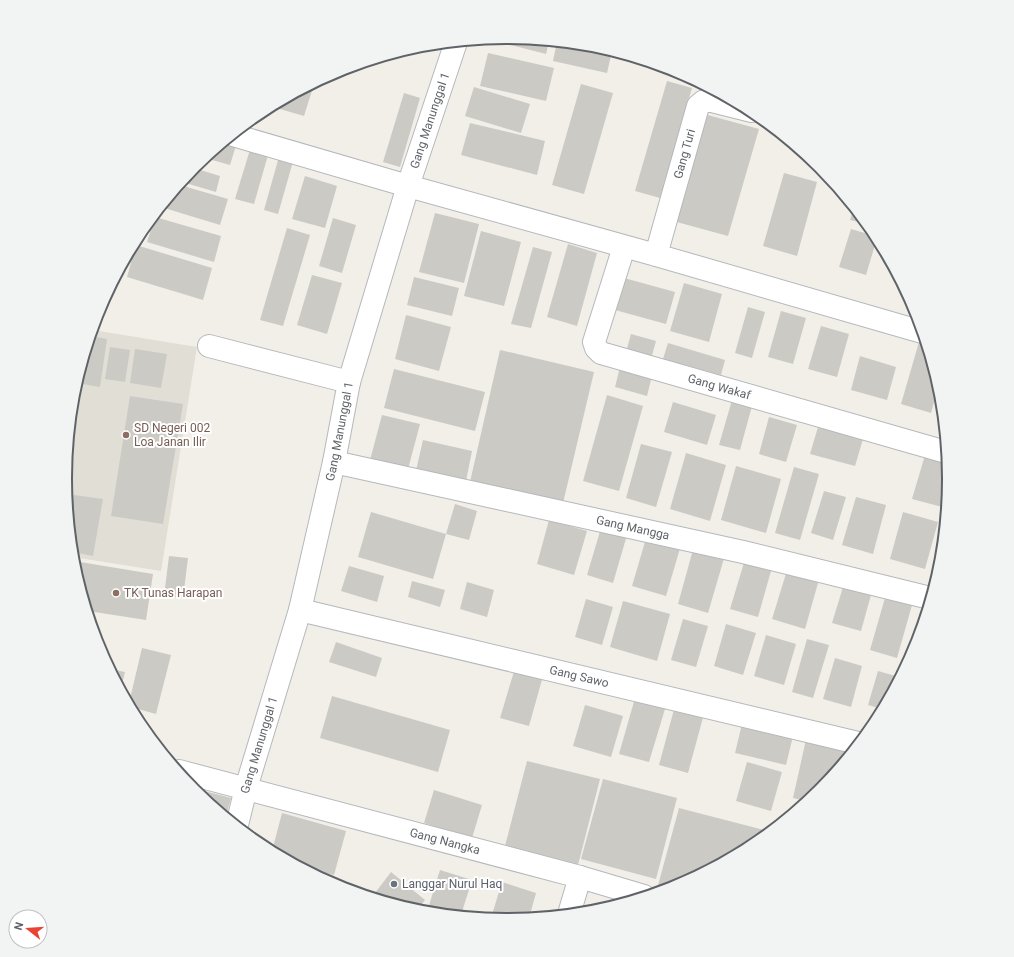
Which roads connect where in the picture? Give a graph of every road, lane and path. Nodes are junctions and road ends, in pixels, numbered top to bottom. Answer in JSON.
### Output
{"nodes":[{"id":1,"x":454,"y":48,"type":"edge"},
{"id":2,"x":729,"y":105,"type":"edge"},
{"id":3,"x":239,"y":137,"type":"edge"},
{"id":4,"x":408,"y":186,"type":"junction"},
{"id":5,"x":624,"y":247,"type":"junction"},
{"id":6,"x":656,"y":256,"type":"junction"},
{"id":7,"x":915,"y":330,"type":"edge"},
{"id":8,"x":209,"y":346,"type":"dead end"},
{"id":9,"x":349,"y":382,"type":"junction"},
{"id":10,"x":941,"y":451,"type":"edge"},
{"id":11,"x":334,"y":462,"type":"junction"},
{"id":12,"x":925,"y":597,"type":"edge"},
{"id":13,"x":300,"y":610,"type":"junction"},
{"id":14,"x":853,"y":742,"type":"edge"},
{"id":15,"x":188,"y":773,"type":"edge"},
{"id":16,"x":246,"y":788,"type":"junction"},
{"id":17,"x":238,"y":820,"type":"edge"},
{"id":18,"x":580,"y":878,"type":"junction"},
{"id":19,"x":635,"y":893,"type":"edge"},
{"id":20,"x":571,"y":908,"type":"edge"}],
"edges":[{"from":1,"to":4,"type":"street","name":"Gang Manunggal 1"},
{"from":2,"to":6,"type":"street","name":"Gang Turi"},
{"from":3,"to":4,"type":"street"},
{"from":4,"to":5,"type":"street"},
{"from":4,"to":9,"type":"street","name":"Gang Manunggal 1"},
{"from":5,"to":6,"type":"street"},
{"from":5,"to":10,"type":"street","name":"Gang Wakaf"},
{"from":6,"to":7,"type":"street"},
{"from":8,"to":9,"type":"street"},
{"from":9,"to":11,"type":"street","name":"Gang Manunggal 1"},
{"from":11,"to":12,"type":"street","name":"Gang Mangga"},
{"from":11,"to":13,"type":"street","name":"Gang Manunggal 1"},
{"from":13,"to":14,"type":"street","name":"Gang Sawo"},
{"from":13,"to":16,"type":"street","name":"Gang Manunggal 1"},
{"from":15,"to":16,"type":"street","name":"Gang Nangka"},
{"from":16,"to":17,"type":"street","name":"Gang Manunggal 1"},
{"from":16,"to":18,"type":"street","name":"Gang Nangka"},
{"from":18,"to":19,"type":"street","name":"Gang Nangka"},
{"from":18,"to":20,"type":"street"}]}
